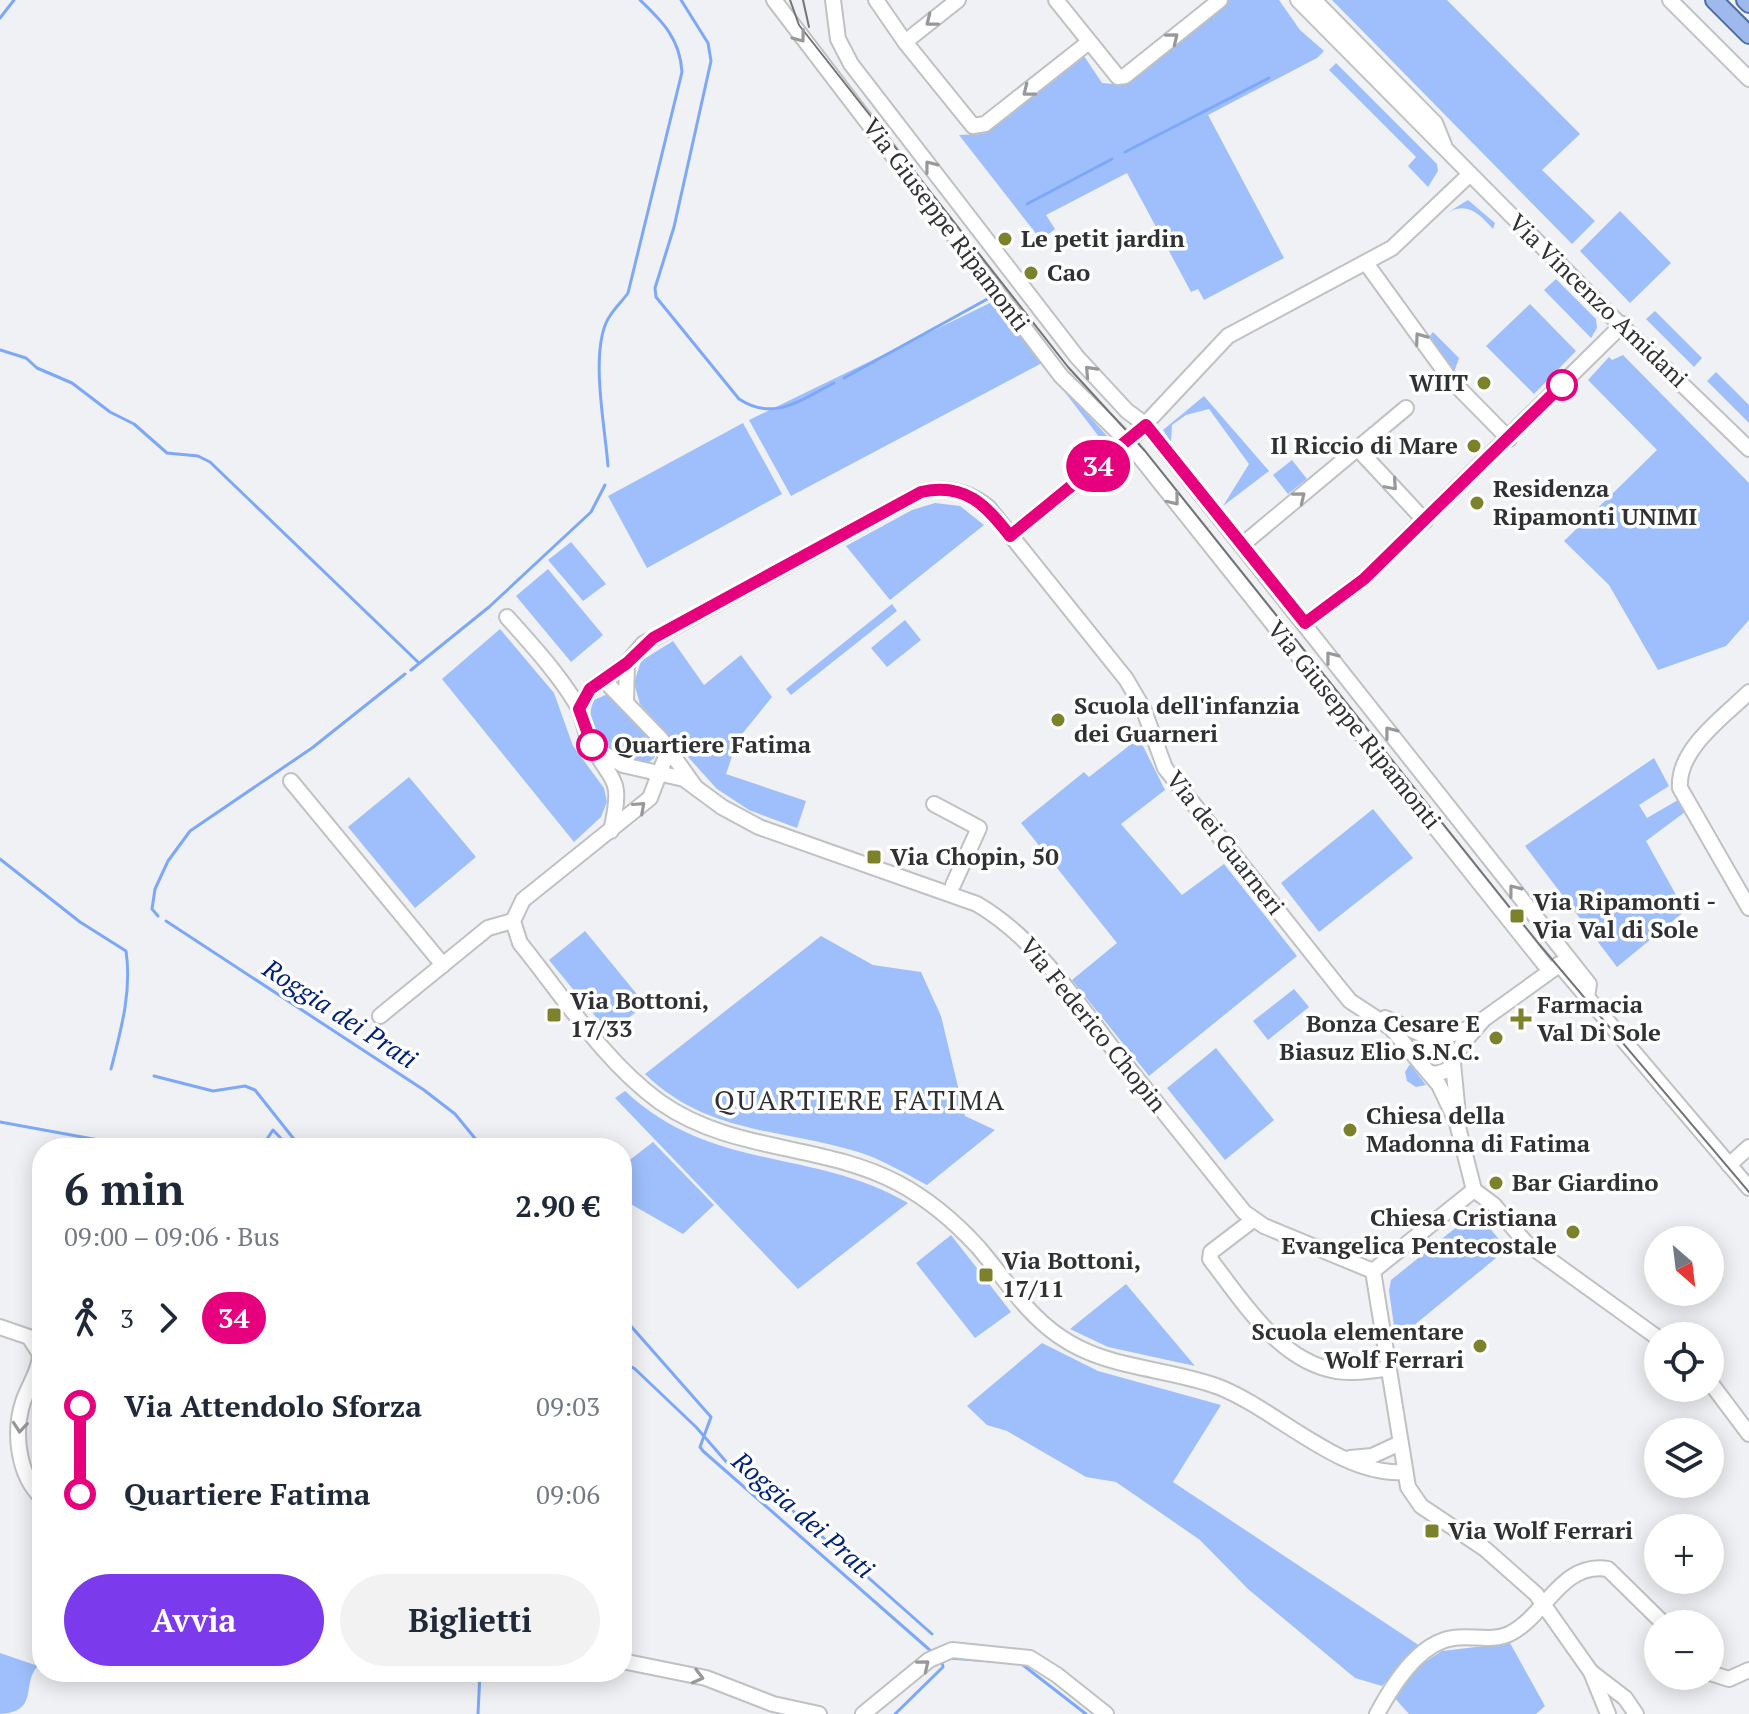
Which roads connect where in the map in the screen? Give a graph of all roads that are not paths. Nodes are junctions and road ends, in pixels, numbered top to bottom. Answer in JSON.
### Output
{"nodes":[{"id":1,"x":774,"y":0,"type":"edge"},
{"id":2,"x":833,"y":0,"type":"edge"},
{"id":3,"x":876,"y":0,"type":"edge"},
{"id":4,"x":958,"y":0,"type":"edge"},
{"id":5,"x":1056,"y":0,"type":"edge"},
{"id":6,"x":1220,"y":0,"type":"edge"},
{"id":7,"x":1298,"y":0,"type":"edge"},
{"id":8,"x":1314,"y":0,"type":"edge"},
{"id":9,"x":1670,"y":0,"type":"edge"},
{"id":10,"x":1714,"y":0,"type":"edge"},
{"id":11,"x":1749,"y":35,"type":"edge"},
{"id":12,"x":905,"y":42,"type":"junction"},
{"id":13,"x":1089,"y":42,"type":"junction"},
{"id":14,"x":1749,"y":79,"type":"edge"},
{"id":15,"x":1447,"y":152,"type":"junction"},
{"id":16,"x":1469,"y":175,"type":"junction"},
{"id":17,"x":1366,"y":263,"type":"junction"},
{"id":18,"x":1623,"y":324,"type":"junction"},
{"id":19,"x":1406,"y":408,"type":"dead end"},
{"id":20,"x":1146,"y":425,"type":"junction"},
{"id":21,"x":1509,"y":439,"type":"junction"},
{"id":22,"x":1127,"y":441,"type":"junction"},
{"id":23,"x":1358,"y":449,"type":"junction"},
{"id":24,"x":1749,"y":449,"type":"edge"},
{"id":25,"x":1425,"y":521,"type":"junction"},
{"id":26,"x":1010,"y":536,"type":"junction"},
{"id":27,"x":1242,"y":545,"type":"junction"},
{"id":28,"x":507,"y":617,"type":"dead end"},
{"id":29,"x":1305,"y":623,"type":"junction"},
{"id":30,"x":627,"y":663,"type":"junction"},
{"id":31,"x":604,"y":680,"type":"junction"},
{"id":32,"x":562,"y":681,"type":"junction"},
{"id":33,"x":590,"y":689,"type":"junction"},
{"id":34,"x":1747,"y":694,"type":"edge"},
{"id":35,"x":626,"y":701,"type":"junction"},
{"id":36,"x":579,"y":709,"type":"junction"},
{"id":37,"x":593,"y":747,"type":"junction"},
{"id":38,"x":661,"y":766,"type":"junction"},
{"id":39,"x":291,"y":781,"type":"dead end"},
{"id":40,"x":694,"y":785,"type":"junction"},
{"id":41,"x":934,"y":804,"type":"dead end"},
{"id":42,"x":611,"y":831,"type":"junction"},
{"id":43,"x":953,"y":885,"type":"dead end"},
{"id":44,"x":1749,"y":908,"type":"edge"},
{"id":45,"x":513,"y":921,"type":"junction"},
{"id":46,"x":1560,"y":961,"type":"junction"},
{"id":47,"x":443,"y":965,"type":"junction"},
{"id":48,"x":380,"y":1016,"type":"dead end"},
{"id":49,"x":1377,"y":1017,"type":"junction"},
{"id":50,"x":1484,"y":1019,"type":"junction"},
{"id":51,"x":1437,"y":1040,"type":"junction"},
{"id":52,"x":1454,"y":1060,"type":"junction"},
{"id":53,"x":1425,"y":1068,"type":"junction"},
{"id":54,"x":1457,"y":1123,"type":"junction"},
{"id":55,"x":1749,"y":1147,"type":"edge"},
{"id":56,"x":1729,"y":1165,"type":"junction"},
{"id":57,"x":1749,"y":1188,"type":"edge"},
{"id":58,"x":1474,"y":1190,"type":"junction"},
{"id":59,"x":1253,"y":1220,"type":"junction"},
{"id":60,"x":1373,"y":1271,"type":"junction"},
{"id":61,"x":0,"y":1327,"type":"edge"},
{"id":62,"x":1644,"y":1328,"type":"edge"},
{"id":63,"x":32,"y":1340,"type":"edge"},
{"id":64,"x":1387,"y":1369,"type":"junction"},
{"id":65,"x":32,"y":1381,"type":"edge"},
{"id":66,"x":1724,"y":1401,"type":"edge"},
{"id":67,"x":1749,"y":1434,"type":"edge"},
{"id":68,"x":1398,"y":1444,"type":"junction"},
{"id":69,"x":1347,"y":1458,"type":"junction"},
{"id":70,"x":1403,"y":1472,"type":"junction"},
{"id":71,"x":32,"y":1483,"type":"edge"},
{"id":72,"x":1544,"y":1603,"type":"junction"},
{"id":73,"x":1650,"y":1610,"type":"edge"},
{"id":74,"x":632,"y":1663,"type":"edge"},
{"id":75,"x":1749,"y":1670,"type":"edge"},
{"id":76,"x":1591,"y":1672,"type":"junction"},
{"id":77,"x":1724,"y":1677,"type":"edge"},
{"id":78,"x":819,"y":1714,"type":"edge"},
{"id":79,"x":863,"y":1714,"type":"edge"},
{"id":80,"x":1106,"y":1714,"type":"edge"},
{"id":81,"x":1377,"y":1714,"type":"edge"},
{"id":82,"x":1608,"y":1714,"type":"edge"},
{"id":83,"x":1636,"y":1714,"type":"edge"}],
"edges":[{"from":1,"to":22,"type":"street","name":"Via Giuseppe Ripamonti","one_way":true},
{"from":20,"to":2,"type":"street","name":"Via Giuseppe Ripamonti","one_way":true},
{"from":3,"to":12,"type":"street"},
{"from":4,"to":12,"type":"street","one_way":true},
{"from":5,"to":13,"type":"street"},
{"from":13,"to":6,"type":"street","one_way":true},
{"from":7,"to":15,"type":"street","name":"Via Vincenzo Amidani"},
{"from":8,"to":15,"type":"street","name":"Via Vincenzo Amidani"},
{"from":9,"to":14,"type":"street"},
{"from":10,"to":11,"type":"main road"},
{"from":13,"to":12,"type":"street","one_way":true},
{"from":15,"to":16,"type":"street","name":"Via Vincenzo Amidani"},
{"from":16,"to":17,"type":"street"},
{"from":16,"to":18,"type":"street","name":"Via Vincenzo Amidani"},
{"from":17,"to":20,"type":"street"},
{"from":21,"to":17,"type":"street","one_way":true},
{"from":18,"to":21,"type":"street"},
{"from":18,"to":24,"type":"street","name":"Via Vincenzo Amidani"},
{"from":19,"to":23,"type":"street"},
{"from":20,"to":22,"type":"street"},
{"from":20,"to":27,"type":"street","name":"Via Giuseppe Ripamonti"},
{"from":21,"to":25,"type":"street"},
{"from":22,"to":26,"type":"street"},
{"from":22,"to":46,"type":"street","name":"Via Giuseppe Ripamonti","one_way":true},
{"from":23,"to":25,"type":"street","one_way":true},
{"from":27,"to":23,"type":"street","one_way":true},
{"from":25,"to":29,"type":"street"},
{"from":26,"to":30,"type":"street"},
{"from":26,"to":49,"type":"street","name":"Via dei Guarneri"},
{"from":27,"to":29,"type":"street","name":"Via Giuseppe Ripamonti"},
{"from":28,"to":32,"type":"street"},
{"from":46,"to":29,"type":"street","name":"Via Giuseppe Ripamonti","one_way":true},
{"from":30,"to":31,"type":"street"},
{"from":30,"to":35,"type":"street"},
{"from":31,"to":33,"type":"street"},
{"from":31,"to":35,"type":"street","name":"Via Federico Chopin"},
{"from":32,"to":33,"type":"street"},
{"from":32,"to":36,"type":"street"},
{"from":33,"to":36,"type":"street"},
{"from":34,"to":44,"type":"street"},
{"from":35,"to":38,"type":"street","name":"Via Federico Chopin"},
{"from":36,"to":37,"type":"street"},
{"from":37,"to":38,"type":"street"},
{"from":37,"to":42,"type":"street"},
{"from":38,"to":40,"type":"street","name":"Via Federico Chopin"},
{"from":38,"to":40,"type":"street","name":"Via Federico Chopin"},
{"from":42,"to":38,"type":"street","one_way":true},
{"from":39,"to":47,"type":"street"},
{"from":40,"to":59,"type":"street","name":"Via Federico Chopin"},
{"from":41,"to":43,"type":"street"},
{"from":42,"to":45,"type":"street"},
{"from":45,"to":47,"type":"street"},
{"from":45,"to":69,"type":"street"},
{"from":46,"to":50,"type":"street"},
{"from":46,"to":56,"type":"street","name":"Via Giuseppe Ripamonti"},
{"from":47,"to":48,"type":"street"},
{"from":49,"to":51,"type":"street","name":"Via dei Guarneri"},
{"from":49,"to":53,"type":"street","name":"Via dei Guarneri"},
{"from":50,"to":51,"type":"street"},
{"from":50,"to":52,"type":"street"},
{"from":51,"to":52,"type":"street"},
{"from":51,"to":53,"type":"street"},
{"from":52,"to":53,"type":"street"},
{"from":52,"to":54,"type":"street"},
{"from":53,"to":54,"type":"street","name":"Via dei Guarneri"},
{"from":54,"to":58,"type":"street"},
{"from":55,"to":56,"type":"street"},
{"from":56,"to":57,"type":"street","name":"Via Giuseppe Ripamonti"},
{"from":58,"to":60,"type":"street"},
{"from":58,"to":62,"type":"street"},
{"from":59,"to":60,"type":"street","name":"Via Federico Chopin"},
{"from":59,"to":64,"type":"street"},
{"from":60,"to":64,"type":"street"},
{"from":61,"to":63,"type":"street","one_way":true},
{"from":64,"to":68,"type":"street"},
{"from":65,"to":71,"type":"street","one_way":true},
{"from":66,"to":67,"type":"street"},
{"from":68,"to":69,"type":"street"},
{"from":68,"to":70,"type":"street"},
{"from":69,"to":70,"type":"street"},
{"from":70,"to":72,"type":"street"},
{"from":72,"to":73,"type":"street"},
{"from":72,"to":76,"type":"street"},
{"from":72,"to":81,"type":"street"},
{"from":74,"to":78,"type":"street","one_way":true},
{"from":75,"to":77,"type":"street"},
{"from":76,"to":82,"type":"street"},
{"from":76,"to":83,"type":"street"},
{"from":79,"to":80,"type":"street","one_way":true}]}
